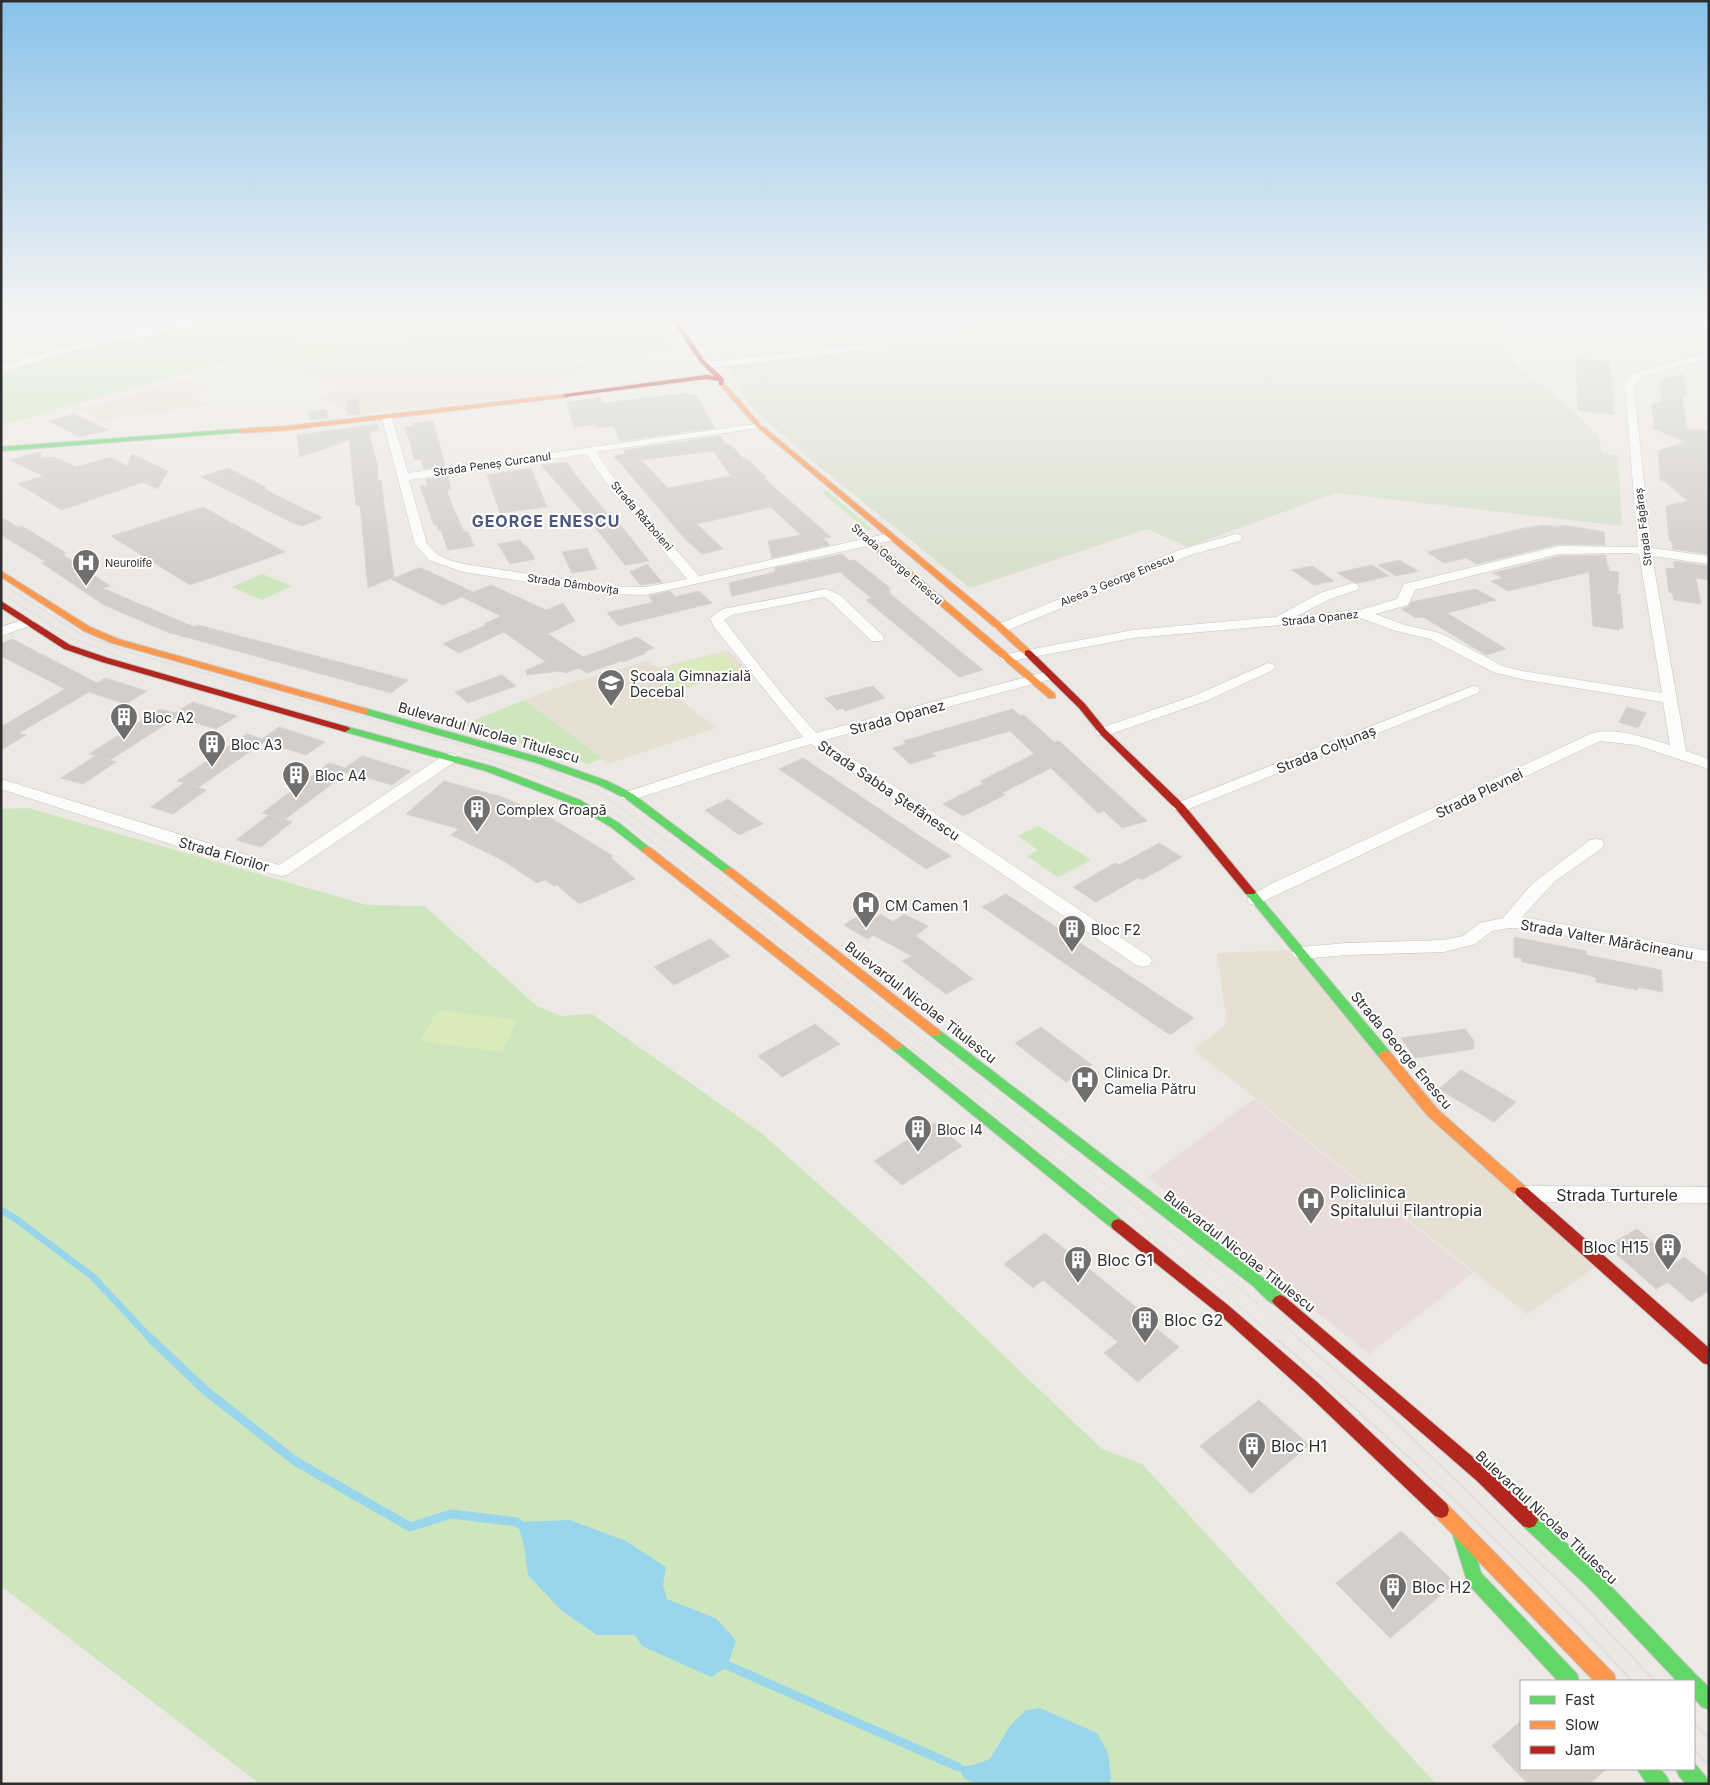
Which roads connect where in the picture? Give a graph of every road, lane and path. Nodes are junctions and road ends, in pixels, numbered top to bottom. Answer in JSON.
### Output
{"nodes":[{"id":1,"x":497,"y":404,"type":"edge"},
{"id":2,"x":739,"y":404,"type":"edge"},
{"id":3,"x":1631,"y":404,"type":"edge"},
{"id":4,"x":387,"y":418,"type":"junction"},
{"id":5,"x":739,"y":424,"type":"junction"},
{"id":6,"x":758,"y":426,"type":"junction"},
{"id":7,"x":752,"y":441,"type":"dead end"},
{"id":8,"x":1,"y":450,"type":"edge"},
{"id":9,"x":589,"y":450,"type":"junction"},
{"id":10,"x":404,"y":477,"type":"junction"},
{"id":11,"x":890,"y":536,"type":"junction"},
{"id":12,"x":866,"y":538,"type":"junction"},
{"id":13,"x":1236,"y":538,"type":"dead end"},
{"id":14,"x":1645,"y":551,"type":"junction"},
{"id":15,"x":1709,"y":560,"type":"edge"},
{"id":16,"x":1,"y":574,"type":"edge"},
{"id":17,"x":696,"y":581,"type":"junction"},
{"id":18,"x":1352,"y":587,"type":"dead end"},
{"id":19,"x":1,"y":604,"type":"edge"},
{"id":20,"x":1360,"y":614,"type":"junction"},
{"id":21,"x":28,"y":622,"type":"junction"},
{"id":22,"x":1272,"y":623,"type":"junction"},
{"id":23,"x":1001,"y":628,"type":"junction"},
{"id":24,"x":1,"y":632,"type":"edge"},
{"id":25,"x":877,"y":638,"type":"dead end"},
{"id":26,"x":1028,"y":654,"type":"junction"},
{"id":27,"x":1007,"y":658,"type":"junction"},
{"id":28,"x":1268,"y":667,"type":"dead end"},
{"id":29,"x":1051,"y":675,"type":"junction"},
{"id":30,"x":1032,"y":680,"type":"junction"},
{"id":31,"x":1473,"y":690,"type":"dead end"},
{"id":32,"x":1669,"y":699,"type":"junction"},
{"id":33,"x":1103,"y":732,"type":"junction"},
{"id":34,"x":813,"y":739,"type":"junction"},
{"id":35,"x":1679,"y":754,"type":"junction"},
{"id":36,"x":450,"y":758,"type":"junction"},
{"id":37,"x":1709,"y":764,"type":"edge"},
{"id":38,"x":1,"y":784,"type":"edge"},
{"id":39,"x":629,"y":796,"type":"junction"},
{"id":40,"x":1180,"y":807,"type":"junction"},
{"id":41,"x":1596,"y":844,"type":"dead end"},
{"id":42,"x":1256,"y":900,"type":"junction"},
{"id":43,"x":1509,"y":922,"type":"junction"},
{"id":44,"x":1301,"y":953,"type":"junction"},
{"id":45,"x":1709,"y":957,"type":"edge"},
{"id":46,"x":1143,"y":961,"type":"dead end"},
{"id":47,"x":1525,"y":1194,"type":"junction"},
{"id":48,"x":1709,"y":1195,"type":"edge"},
{"id":49,"x":1709,"y":1358,"type":"edge"},
{"id":50,"x":1460,"y":1528,"type":"junction"},
{"id":51,"x":1569,"y":1680,"type":"edge"},
{"id":52,"x":1606,"y":1680,"type":"edge"},
{"id":53,"x":1689,"y":1680,"type":"edge"},
{"id":54,"x":1695,"y":1686,"type":"edge"},
{"id":55,"x":1709,"y":1700,"type":"edge"},
{"id":56,"x":1648,"y":1770,"type":"edge"},
{"id":57,"x":1687,"y":1770,"type":"edge"},
{"id":58,"x":1660,"y":1784,"type":"edge"},
{"id":59,"x":1699,"y":1784,"type":"edge"}],
"edges":[{"from":1,"to":4,"type":"street"},
{"from":2,"to":6,"type":"street","name":"Strada George Enescu"},
{"from":3,"to":14,"type":"street","name":"Strada Făgăraș"},
{"from":4,"to":8,"type":"street"},
{"from":4,"to":10,"type":"street","name":"Strada Dâmbovița"},
{"from":5,"to":6,"type":"street","name":"Strada Peneș Curcanul"},
{"from":5,"to":7,"type":"street"},
{"from":5,"to":9,"type":"street","name":"Strada Peneș Curcanul"},
{"from":6,"to":11,"type":"street","name":"Strada George Enescu"},
{"from":9,"to":10,"type":"street","name":"Strada Peneș Curcanul"},
{"from":9,"to":17,"type":"street","name":"Strada Războieni"},
{"from":10,"to":17,"type":"street","name":"Strada Dâmbovița"},
{"from":11,"to":12,"type":"street","name":"Strada Dâmbovița"},
{"from":11,"to":23,"type":"street","name":"Strada George Enescu"},
{"from":12,"to":17,"type":"street","name":"Strada Dâmbovița"},
{"from":12,"to":27,"type":"street","name":"Strada George Enescu"},
{"from":13,"to":23,"type":"street","name":"Aleea 3 George Enescu"},
{"from":14,"to":15,"type":"street","name":"Strada Opanez"},
{"from":14,"to":20,"type":"street","name":"Strada Opanez"},
{"from":14,"to":32,"type":"street","name":"Strada Făgăraș"},
{"from":16,"to":39,"type":"street","name":"Bulevardul Nicolae Titulescu"},
{"from":18,"to":22,"type":"street"},
{"from":19,"to":21,"type":"street"},
{"from":20,"to":22,"type":"street","name":"Strada Opanez"},
{"from":20,"to":32,"type":"street"},
{"from":21,"to":24,"type":"street"},
{"from":21,"to":36,"type":"street"},
{"from":22,"to":26,"type":"street","name":"Strada Opanez"},
{"from":23,"to":26,"type":"street","name":"Strada George Enescu"},
{"from":25,"to":34,"type":"street","name":"Strada Sabba Ștefănescu"},
{"from":26,"to":27,"type":"street","name":"Strada Opanez"},
{"from":26,"to":29,"type":"street","name":"Strada George Enescu"},
{"from":27,"to":30,"type":"street","name":"Strada George Enescu"},
{"from":28,"to":33,"type":"street"},
{"from":29,"to":30,"type":"street","name":"Strada Opanez"},
{"from":29,"to":33,"type":"street","name":"Strada George Enescu"},
{"from":30,"to":33,"type":"street","name":"Strada George Enescu"},
{"from":30,"to":34,"type":"street","name":"Strada Opanez"},
{"from":31,"to":40,"type":"street","name":"Strada Colțunaș"},
{"from":32,"to":35,"type":"street","name":"Strada Făgăraș"},
{"from":33,"to":40,"type":"street","name":"Strada George Enescu"},
{"from":34,"to":39,"type":"street","name":"Strada Opanez"},
{"from":34,"to":46,"type":"street","name":"Strada Sabba Ștefănescu"},
{"from":35,"to":37,"type":"street","name":"Strada Plevnei"},
{"from":35,"to":42,"type":"street","name":"Strada Plevnei"},
{"from":36,"to":38,"type":"street","name":"Strada Florilor"},
{"from":36,"to":50,"type":"street"},
{"from":39,"to":53,"type":"street","name":"Bulevardul Nicolae Titulescu"},
{"from":40,"to":42,"type":"street","name":"Strada George Enescu"},
{"from":41,"to":43,"type":"street"},
{"from":42,"to":44,"type":"street","name":"Strada George Enescu"},
{"from":43,"to":44,"type":"street","name":"Strada Valter Mărăcineanu"},
{"from":43,"to":45,"type":"street","name":"Strada Valter Mărăcineanu"},
{"from":44,"to":47,"type":"street","name":"Strada George Enescu"},
{"from":47,"to":48,"type":"street","name":"Strada Turturele"},
{"from":47,"to":49,"type":"street","name":"Strada George Enescu"},
{"from":50,"to":51,"type":"street"},
{"from":50,"to":52,"type":"street"},
{"from":54,"to":55,"type":"street"},
{"from":56,"to":58,"type":"street"},
{"from":57,"to":59,"type":"street"}]}
